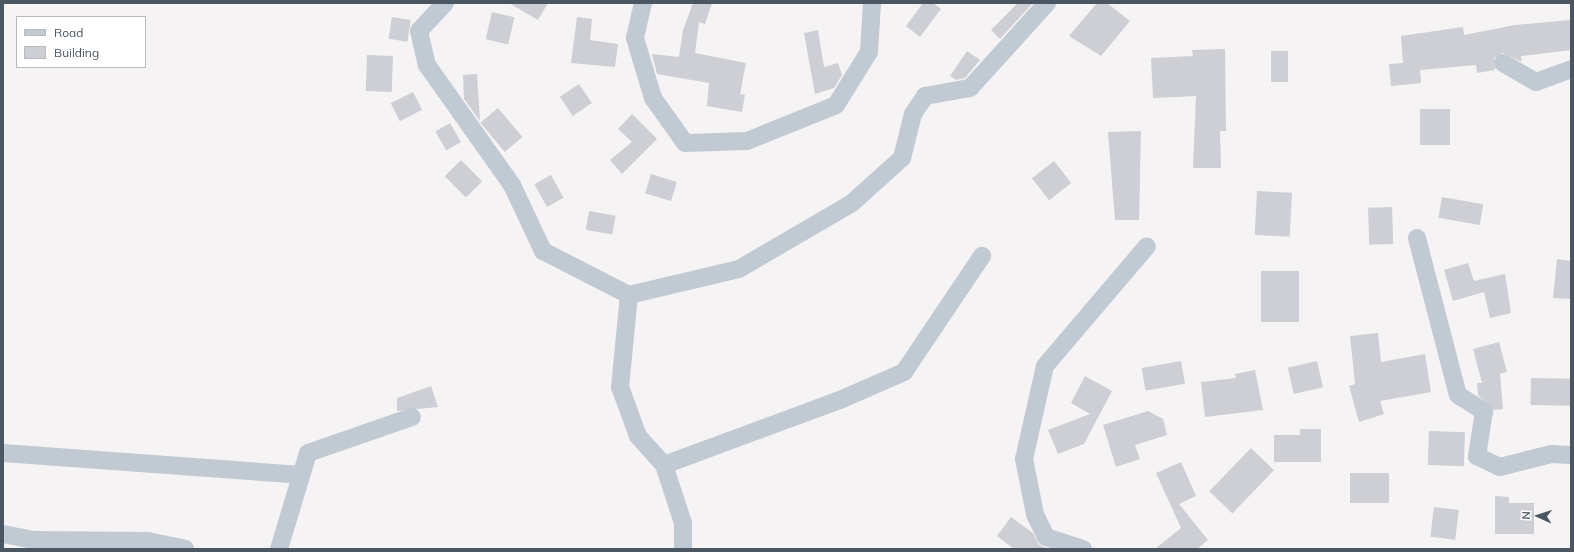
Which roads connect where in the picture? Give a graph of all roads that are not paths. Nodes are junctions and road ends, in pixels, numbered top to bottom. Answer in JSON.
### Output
{"nodes":[{"id":1,"x":445,"y":3,"type":"edge"},
{"id":2,"x":643,"y":3,"type":"edge"},
{"id":3,"x":872,"y":3,"type":"edge"},
{"id":4,"x":1047,"y":3,"type":"edge"},
{"id":5,"x":1503,"y":64,"type":"dead end"},
{"id":6,"x":1571,"y":69,"type":"edge"},
{"id":7,"x":1417,"y":238,"type":"dead end"},
{"id":8,"x":1147,"y":246,"type":"dead end"},
{"id":9,"x":982,"y":256,"type":"dead end"},
{"id":10,"x":630,"y":295,"type":"junction"},
{"id":11,"x":412,"y":417,"type":"dead end"},
{"id":12,"x":3,"y":453,"type":"edge"},
{"id":13,"x":1571,"y":455,"type":"edge"},
{"id":14,"x":664,"y":465,"type":"junction"},
{"id":15,"x":302,"y":474,"type":"junction"},
{"id":16,"x":3,"y":534,"type":"edge"},
{"id":17,"x":185,"y":549,"type":"edge"},
{"id":18,"x":279,"y":549,"type":"edge"},
{"id":19,"x":683,"y":549,"type":"edge"},
{"id":20,"x":1083,"y":549,"type":"edge"}],
"edges":[{"from":1,"to":10,"type":"street"},
{"from":2,"to":3,"type":"street"},
{"from":4,"to":10,"type":"street"},
{"from":5,"to":6,"type":"street"},
{"from":7,"to":13,"type":"street"},
{"from":8,"to":20,"type":"street"},
{"from":9,"to":14,"type":"street"},
{"from":10,"to":14,"type":"street"},
{"from":11,"to":15,"type":"street"},
{"from":12,"to":15,"type":"street"},
{"from":14,"to":19,"type":"street"},
{"from":15,"to":18,"type":"street"},
{"from":16,"to":17,"type":"street"}]}
